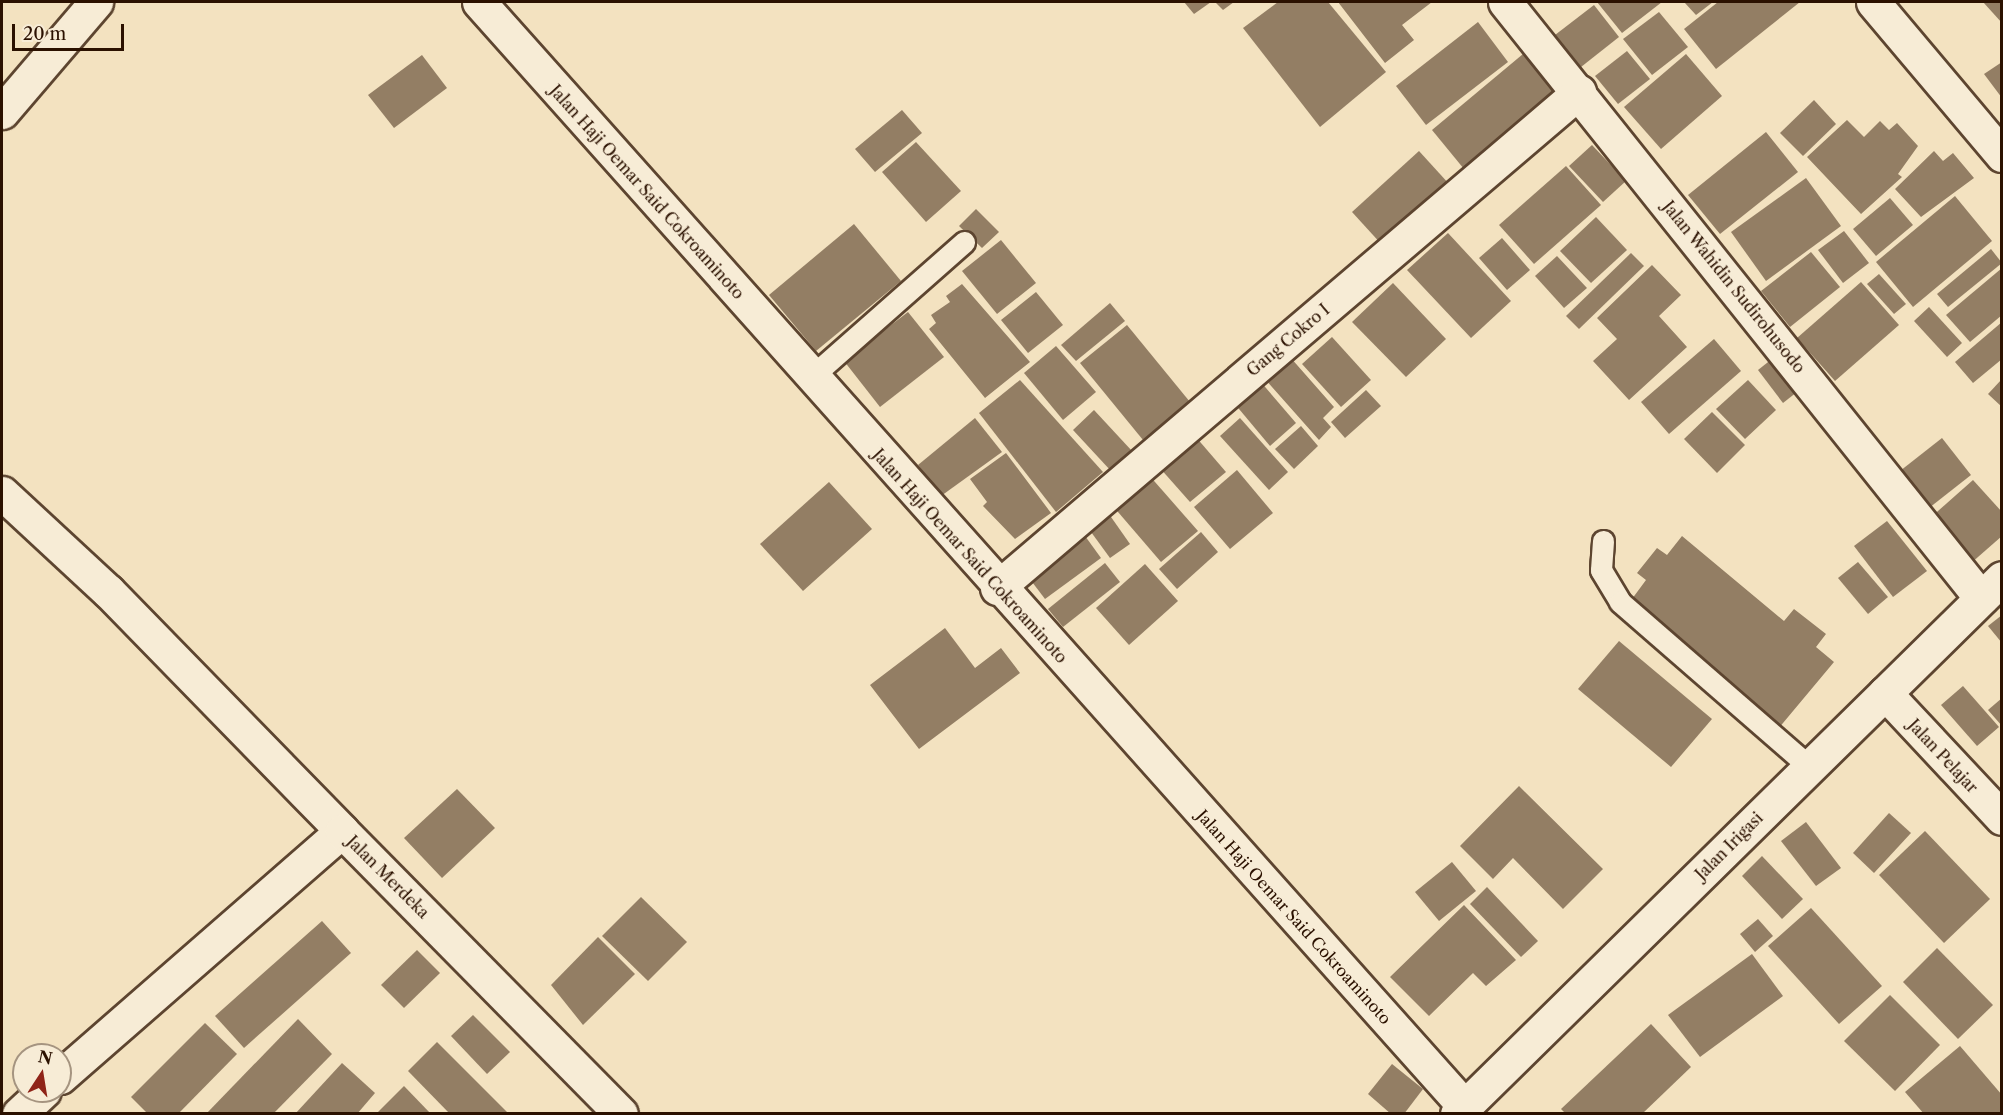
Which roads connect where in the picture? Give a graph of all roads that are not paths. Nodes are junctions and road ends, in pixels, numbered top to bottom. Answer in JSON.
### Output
{"nodes":[{"id":1,"x":96,"y":2,"type":"edge"},
{"id":2,"x":478,"y":2,"type":"edge"},
{"id":3,"x":1505,"y":2,"type":"edge"},
{"id":4,"x":1873,"y":2,"type":"edge"},
{"id":5,"x":1579,"y":92,"type":"junction"},
{"id":6,"x":2,"y":112,"type":"edge"},
{"id":7,"x":2001,"y":155,"type":"edge"},
{"id":8,"x":964,"y":242,"type":"dead end"},
{"id":9,"x":811,"y":377,"type":"junction"},
{"id":10,"x":2,"y":493,"type":"edge"},
{"id":11,"x":1603,"y":541,"type":"dead end"},
{"id":12,"x":1980,"y":585,"type":"edge"},
{"id":13,"x":997,"y":588,"type":"junction"},
{"id":14,"x":1885,"y":693,"type":"junction"},
{"id":15,"x":1810,"y":767,"type":"junction"},
{"id":16,"x":2001,"y":818,"type":"edge"},
{"id":17,"x":342,"y":831,"type":"junction"},
{"id":18,"x":72,"y":1067,"type":"edge"},
{"id":19,"x":30,"y":1103,"type":"edge"},
{"id":20,"x":1461,"y":1110,"type":"edge"},
{"id":21,"x":19,"y":1113,"type":"edge"},
{"id":22,"x":621,"y":1113,"type":"edge"}],
"edges":[{"from":1,"to":6,"type":"street"},
{"from":2,"to":9,"type":"street","name":"Jalan Haji Oemar Said Cokroaminoto"},
{"from":3,"to":5,"type":"street","name":"Jalan Wahidin Sudirohusodo"},
{"from":4,"to":7,"type":"street"},
{"from":5,"to":12,"type":"street","name":"Jalan Wahidin Sudirohusodo"},
{"from":5,"to":13,"type":"street","name":"Gang Cokro I"},
{"from":8,"to":9,"type":"lane"},
{"from":9,"to":13,"type":"street","name":"Jalan Haji Oemar Said Cokroaminoto"},
{"from":10,"to":17,"type":"street"},
{"from":11,"to":15,"type":"lane"},
{"from":12,"to":14,"type":"street","name":"Jalan Irigasi"},
{"from":13,"to":20,"type":"street","name":"Jalan Haji Oemar Said Cokroaminoto"},
{"from":14,"to":15,"type":"street","name":"Jalan Irigasi"},
{"from":14,"to":16,"type":"street","name":"Jalan Pelajar"},
{"from":15,"to":20,"type":"street","name":"Jalan Irigasi"},
{"from":17,"to":18,"type":"street","name":"Jalan Merdeka"},
{"from":17,"to":22,"type":"street","name":"Jalan Merdeka"},
{"from":19,"to":21,"type":"street"}]}
